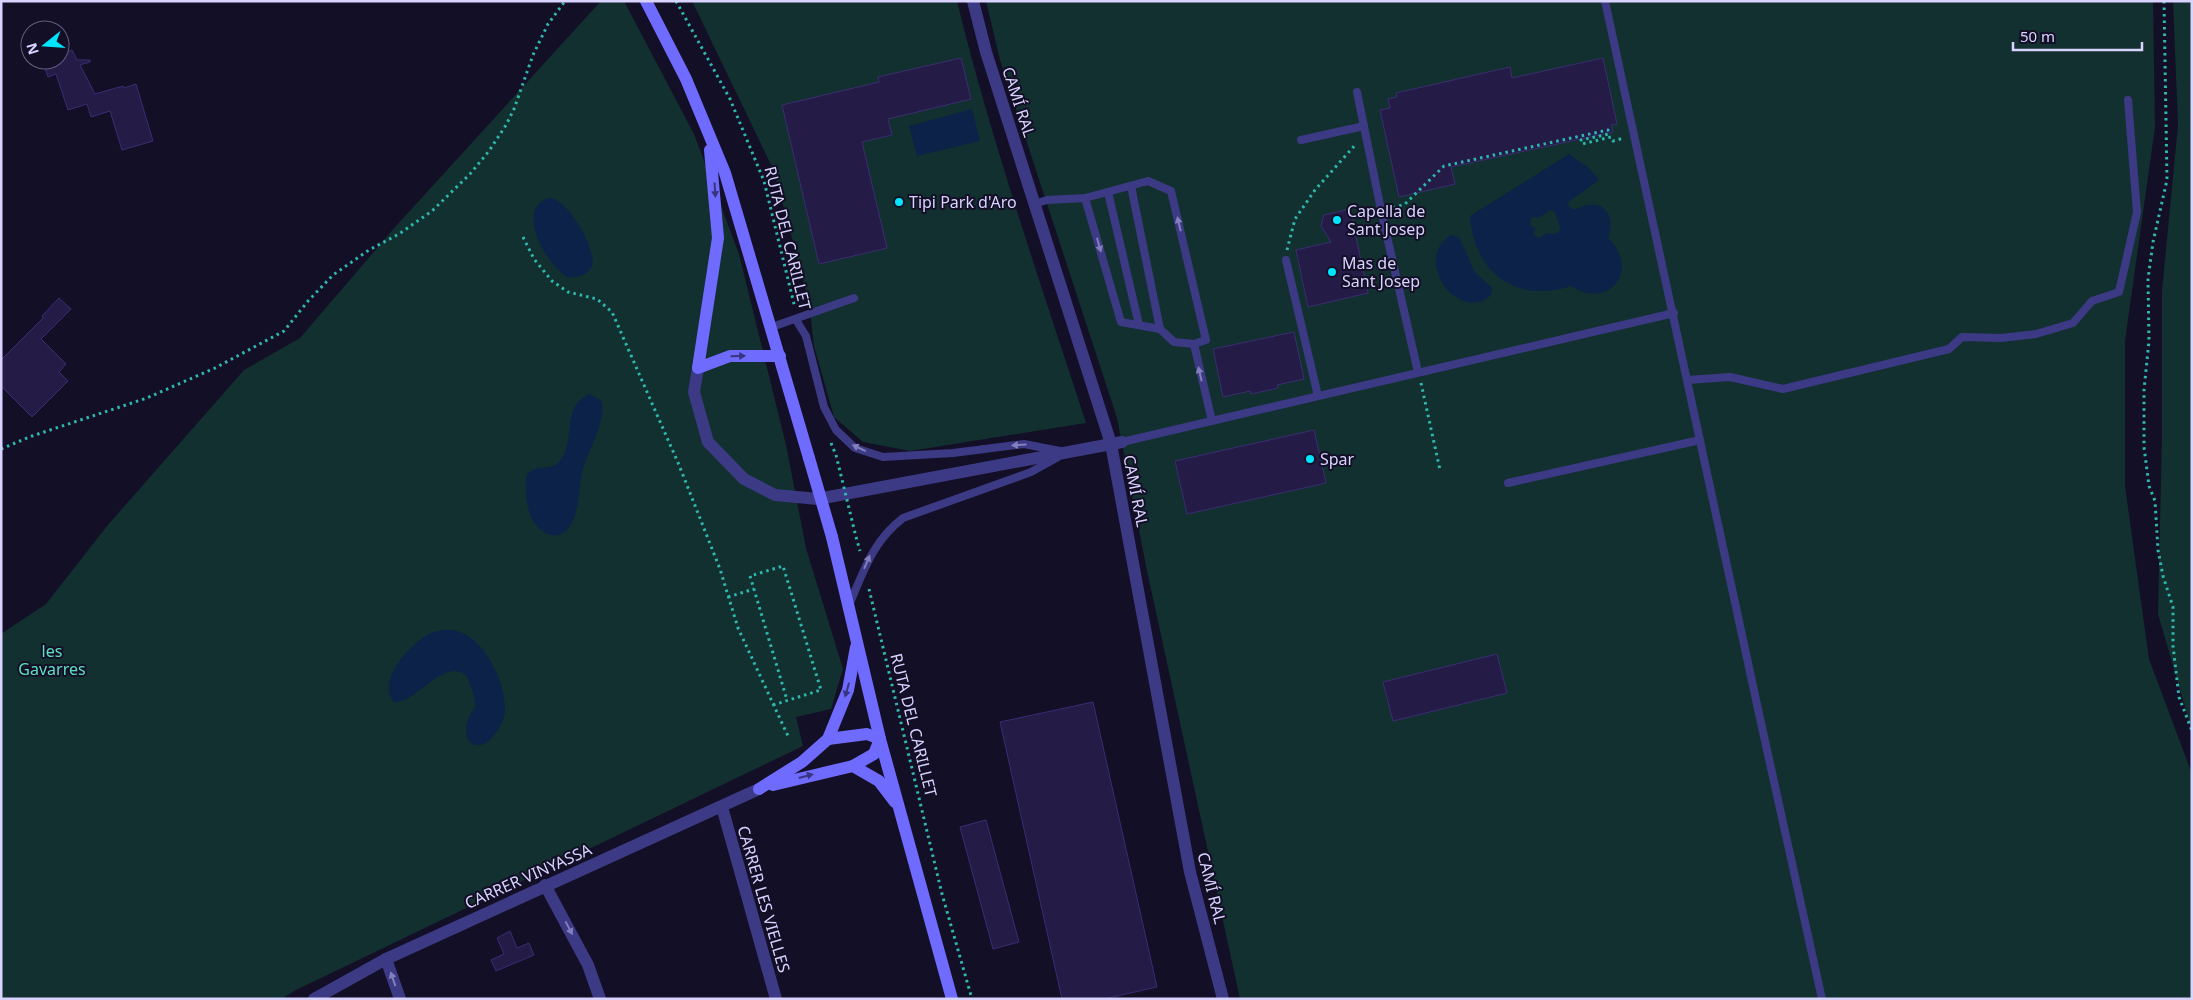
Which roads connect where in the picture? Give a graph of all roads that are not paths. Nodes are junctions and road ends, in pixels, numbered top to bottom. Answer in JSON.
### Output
{"nodes":[{"id":1,"x":646,"y":1,"type":"edge"},
{"id":2,"x":973,"y":1,"type":"edge"},
{"id":3,"x":1605,"y":1,"type":"edge"},
{"id":4,"x":1357,"y":92,"type":"dead end"},
{"id":5,"x":2128,"y":100,"type":"dead end"},
{"id":6,"x":706,"y":124,"type":"junction"},
{"id":7,"x":1364,"y":126,"type":"junction"},
{"id":8,"x":1301,"y":140,"type":"dead end"},
{"id":9,"x":1131,"y":186,"type":"junction"},
{"id":10,"x":1108,"y":192,"type":"junction"},
{"id":11,"x":1085,"y":198,"type":"junction"},
{"id":12,"x":1034,"y":204,"type":"junction"},
{"id":13,"x":1286,"y":260,"type":"road end"},
{"id":14,"x":854,"y":298,"type":"dead end"},
{"id":15,"x":1674,"y":313,"type":"junction"},
{"id":16,"x":796,"y":320,"type":"junction"},
{"id":17,"x":1139,"y":325,"type":"junction"},
{"id":18,"x":772,"y":327,"type":"junction"},
{"id":19,"x":1160,"y":329,"type":"junction"},
{"id":20,"x":1194,"y":344,"type":"junction"},
{"id":21,"x":780,"y":356,"type":"junction"},
{"id":22,"x":698,"y":368,"type":"junction"},
{"id":23,"x":1418,"y":372,"type":"junction"},
{"id":24,"x":1687,"y":380,"type":"junction"},
{"id":25,"x":1318,"y":396,"type":"junction"},
{"id":26,"x":1212,"y":421,"type":"junction"},
{"id":27,"x":1700,"y":440,"type":"junction"},
{"id":28,"x":1116,"y":443,"type":"junction"},
{"id":29,"x":1067,"y":452,"type":"junction"},
{"id":30,"x":1508,"y":483,"type":"dead end"},
{"id":31,"x":848,"y":607,"type":"junction"},
{"id":32,"x":856,"y":642,"type":"junction"},
{"id":33,"x":828,"y":739,"type":"junction"},
{"id":34,"x":880,"y":739,"type":"junction"},
{"id":35,"x":853,"y":766,"type":"junction"},
{"id":36,"x":759,"y":789,"type":"junction"},
{"id":37,"x":898,"y":806,"type":"junction"},
{"id":38,"x":722,"y":807,"type":"junction"},
{"id":39,"x":545,"y":886,"type":"junction"},
{"id":40,"x":386,"y":959,"type":"junction"},
{"id":41,"x":314,"y":999,"type":"edge"},
{"id":42,"x":400,"y":999,"type":"edge"},
{"id":43,"x":600,"y":999,"type":"edge"},
{"id":44,"x":776,"y":999,"type":"edge"},
{"id":45,"x":952,"y":999,"type":"edge"},
{"id":46,"x":1223,"y":999,"type":"edge"},
{"id":47,"x":1822,"y":999,"type":"edge"}],
"edges":[{"from":1,"to":6,"type":"street"},
{"from":2,"to":12,"type":"street","name":"CAMÍ RAL"},
{"from":3,"to":15,"type":"lane"},
{"from":4,"to":7,"type":"lane"},
{"from":5,"to":24,"type":"lane"},
{"from":6,"to":18,"type":"street"},
{"from":6,"to":22,"type":"street","one_way":true},
{"from":7,"to":8,"type":"lane"},
{"from":7,"to":23,"type":"lane"},
{"from":9,"to":10,"type":"lane"},
{"from":9,"to":19,"type":"lane"},
{"from":20,"to":9,"type":"lane","one_way":true},
{"from":10,"to":11,"type":"lane"},
{"from":10,"to":17,"type":"lane"},
{"from":11,"to":12,"type":"lane"},
{"from":11,"to":17,"type":"lane","one_way":true},
{"from":12,"to":28,"type":"street","name":"CAMÍ RAL"},
{"from":13,"to":25,"type":"lane"},
{"from":14,"to":16,"type":"lane"},
{"from":15,"to":23,"type":"lane"},
{"from":15,"to":24,"type":"lane"},
{"from":16,"to":18,"type":"lane"},
{"from":29,"to":16,"type":"lane","one_way":true},
{"from":17,"to":19,"type":"lane"},
{"from":18,"to":21,"type":"street"},
{"from":19,"to":20,"type":"lane"},
{"from":26,"to":20,"type":"lane","one_way":true},
{"from":22,"to":21,"type":"street","one_way":true},
{"from":21,"to":31,"type":"street","bridge":true},
{"from":22,"to":29,"type":"street"},
{"from":23,"to":25,"type":"lane"},
{"from":24,"to":27,"type":"lane"},
{"from":25,"to":26,"type":"lane"},
{"from":26,"to":28,"type":"lane"},
{"from":27,"to":30,"type":"lane"},
{"from":27,"to":47,"type":"lane"},
{"from":28,"to":29,"type":"street"},
{"from":28,"to":46,"type":"street","name":"CAMÍ RAL"},
{"from":31,"to":29,"type":"lane","one_way":true},
{"from":31,"to":32,"type":"street"},
{"from":32,"to":33,"type":"street","one_way":true},
{"from":32,"to":34,"type":"street"},
{"from":33,"to":34,"type":"street"},
{"from":33,"to":36,"type":"street"},
{"from":34,"to":35,"type":"street"},
{"from":34,"to":37,"type":"street"},
{"from":36,"to":35,"type":"street","one_way":true},
{"from":35,"to":37,"type":"street"},
{"from":36,"to":38,"type":"street","name":"CARRER VINYASSA"},
{"from":37,"to":45,"type":"street"},
{"from":38,"to":39,"type":"street","name":"CARRER VINYASSA"},
{"from":38,"to":44,"type":"street","name":"CARRER LES VIELLES"},
{"from":39,"to":40,"type":"street","name":"CARRER VINYASSA"},
{"from":39,"to":43,"type":"street","one_way":true},
{"from":40,"to":41,"type":"street","name":"CARRER VINYASSA"},
{"from":42,"to":40,"type":"street","one_way":true}]}
